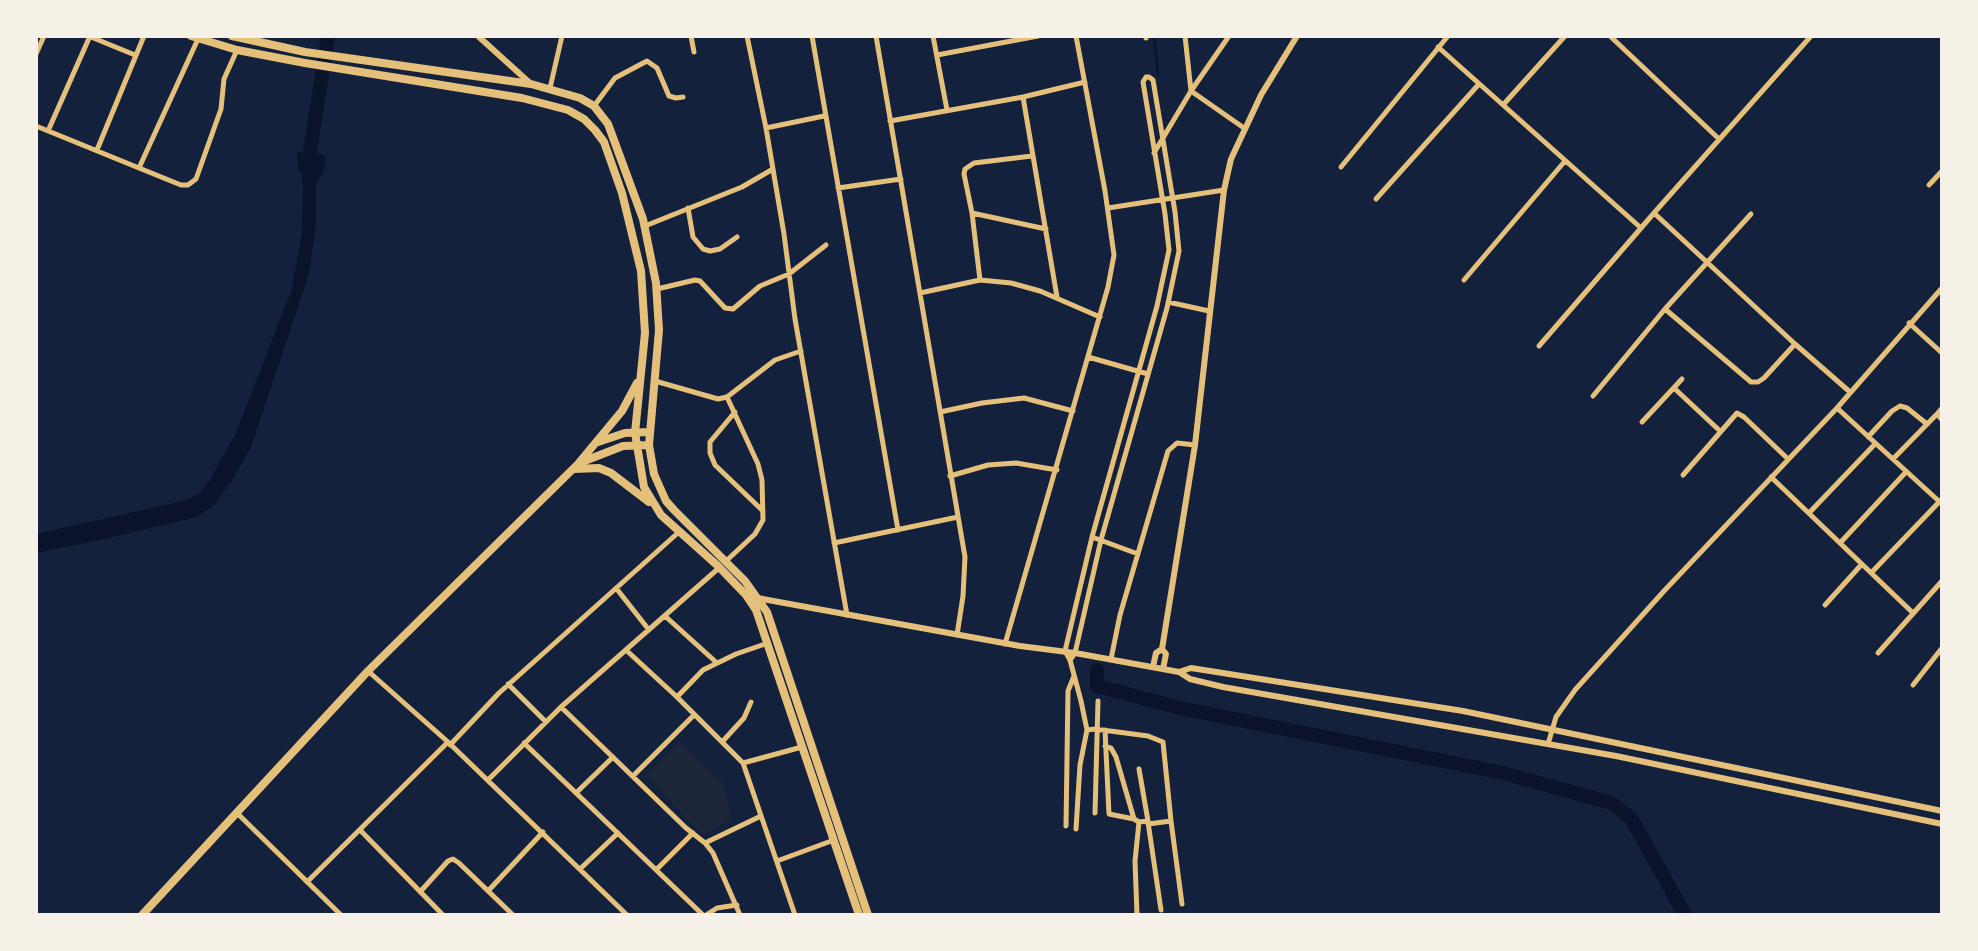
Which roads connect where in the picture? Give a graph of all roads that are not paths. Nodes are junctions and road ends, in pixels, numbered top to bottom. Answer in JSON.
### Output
{"nodes":[{"id":1,"x":44,"y":36,"type":"edge"},
{"id":2,"x":90,"y":36,"type":"edge"},
{"id":3,"x":144,"y":36,"type":"edge"},
{"id":4,"x":232,"y":36,"type":"edge"},
{"id":5,"x":478,"y":36,"type":"edge"},
{"id":6,"x":562,"y":36,"type":"edge"},
{"id":7,"x":691,"y":36,"type":"edge"},
{"id":8,"x":747,"y":36,"type":"edge"},
{"id":9,"x":812,"y":36,"type":"edge"},
{"id":10,"x":876,"y":36,"type":"edge"},
{"id":11,"x":933,"y":36,"type":"edge"},
{"id":12,"x":1038,"y":36,"type":"edge"},
{"id":13,"x":1076,"y":36,"type":"edge"},
{"id":14,"x":1185,"y":36,"type":"edge"},
{"id":15,"x":1229,"y":36,"type":"edge"},
{"id":16,"x":1298,"y":36,"type":"edge"},
{"id":17,"x":1448,"y":36,"type":"edge"},
{"id":18,"x":1565,"y":36,"type":"edge"},
{"id":19,"x":1610,"y":36,"type":"edge"},
{"id":20,"x":1811,"y":36,"type":"edge"},
{"id":21,"x":195,"y":38,"type":"edge"},
{"id":22,"x":1017,"y":38,"type":"edge"},
{"id":23,"x":1438,"y":47,"type":"junction"},
{"id":24,"x":238,"y":50,"type":"junction"},
{"id":25,"x":694,"y":52,"type":"dead end"},
{"id":26,"x":36,"y":54,"type":"edge"},
{"id":27,"x":135,"y":55,"type":"junction"},
{"id":28,"x":937,"y":55,"type":"junction"},
{"id":29,"x":1085,"y":82,"type":"junction"},
{"id":30,"x":531,"y":84,"type":"junction"},
{"id":31,"x":1479,"y":84,"type":"junction"},
{"id":32,"x":550,"y":88,"type":"junction"},
{"id":33,"x":1191,"y":91,"type":"junction"},
{"id":34,"x":1023,"y":96,"type":"junction"},
{"id":35,"x":683,"y":97,"type":"dead end"},
{"id":36,"x":1503,"y":105,"type":"junction"},
{"id":37,"x":594,"y":106,"type":"junction"},
{"id":38,"x":947,"y":110,"type":"junction"},
{"id":39,"x":824,"y":116,"type":"junction"},
{"id":40,"x":890,"y":121,"type":"junction"},
{"id":41,"x":36,"y":126,"type":"edge"},
{"id":42,"x":766,"y":128,"type":"junction"},
{"id":43,"x":1244,"y":128,"type":"junction"},
{"id":44,"x":48,"y":131,"type":"junction"},
{"id":45,"x":1719,"y":139,"type":"junction"},
{"id":46,"x":1162,"y":142,"type":"junction"},
{"id":47,"x":97,"y":150,"type":"junction"},
{"id":48,"x":1154,"y":153,"type":"junction"},
{"id":49,"x":1032,"y":156,"type":"junction"},
{"id":50,"x":1565,"y":161,"type":"junction"},
{"id":51,"x":1341,"y":166,"type":"dead end"},
{"id":52,"x":139,"y":168,"type":"junction"},
{"id":53,"x":773,"y":169,"type":"junction"},
{"id":54,"x":1942,"y":172,"type":"edge"},
{"id":55,"x":900,"y":179,"type":"junction"},
{"id":56,"x":1929,"y":186,"type":"dead end"},
{"id":57,"x":838,"y":188,"type":"junction"},
{"id":58,"x":1224,"y":190,"type":"junction"},
{"id":59,"x":1171,"y":197,"type":"junction"},
{"id":60,"x":1161,"y":199,"type":"junction"},
{"id":61,"x":1376,"y":199,"type":"dead end"},
{"id":62,"x":688,"y":208,"type":"junction"},
{"id":63,"x":1108,"y":208,"type":"junction"},
{"id":64,"x":1654,"y":212,"type":"junction"},
{"id":65,"x":972,"y":213,"type":"junction"},
{"id":66,"x":1751,"y":214,"type":"dead end"},
{"id":67,"x":645,"y":226,"type":"junction"},
{"id":68,"x":1641,"y":228,"type":"junction"},
{"id":69,"x":1046,"y":229,"type":"junction"},
{"id":70,"x":737,"y":237,"type":"dead end"},
{"id":71,"x":826,"y":245,"type":"dead end"},
{"id":72,"x":1166,"y":262,"type":"junction"},
{"id":73,"x":1708,"y":262,"type":"junction"},
{"id":74,"x":1176,"y":264,"type":"junction"},
{"id":75,"x":789,"y":274,"type":"junction"},
{"id":76,"x":980,"y":280,"type":"junction"},
{"id":77,"x":1464,"y":280,"type":"dead end"},
{"id":78,"x":1942,"y":288,"type":"edge"},
{"id":79,"x":657,"y":289,"type":"junction"},
{"id":80,"x":920,"y":292,"type":"junction"},
{"id":81,"x":1057,"y":297,"type":"junction"},
{"id":82,"x":1168,"y":302,"type":"junction"},
{"id":83,"x":1665,"y":309,"type":"junction"},
{"id":84,"x":1209,"y":311,"type":"junction"},
{"id":85,"x":1100,"y":317,"type":"junction"},
{"id":86,"x":1909,"y":323,"type":"junction"},
{"id":87,"x":1795,"y":344,"type":"junction"},
{"id":88,"x":1540,"y":346,"type":"dead end"},
{"id":89,"x":801,"y":351,"type":"junction"},
{"id":90,"x":1942,"y":353,"type":"edge"},
{"id":91,"x":1088,"y":357,"type":"junction"},
{"id":92,"x":1138,"y":372,"type":"junction"},
{"id":93,"x":1148,"y":374,"type":"junction"},
{"id":94,"x":1682,"y":379,"type":"dead end"},
{"id":95,"x":639,"y":380,"type":"junction"},
{"id":96,"x":654,"y":381,"type":"junction"},
{"id":97,"x":1674,"y":388,"type":"junction"},
{"id":98,"x":1850,"y":392,"type":"junction"},
{"id":99,"x":1593,"y":396,"type":"dead end"},
{"id":100,"x":727,"y":397,"type":"junction"},
{"id":101,"x":1837,"y":408,"type":"junction"},
{"id":102,"x":1942,"y":408,"type":"edge"},
{"id":103,"x":1073,"y":411,"type":"junction"},
{"id":104,"x":736,"y":412,"type":"junction"},
{"id":105,"x":940,"y":412,"type":"junction"},
{"id":106,"x":1937,"y":414,"type":"junction"},
{"id":107,"x":1942,"y":420,"type":"edge"},
{"id":108,"x":1642,"y":422,"type":"dead end"},
{"id":109,"x":1927,"y":424,"type":"junction"},
{"id":110,"x":1720,"y":431,"type":"junction"},
{"id":111,"x":650,"y":432,"type":"junction"},
{"id":112,"x":635,"y":433,"type":"junction"},
{"id":113,"x":1868,"y":437,"type":"junction"},
{"id":114,"x":596,"y":443,"type":"junction"},
{"id":115,"x":636,"y":444,"type":"junction"},
{"id":116,"x":1875,"y":444,"type":"junction"},
{"id":117,"x":649,"y":445,"type":"junction"},
{"id":118,"x":1195,"y":445,"type":"junction"},
{"id":119,"x":1788,"y":459,"type":"junction"},
{"id":120,"x":1893,"y":460,"type":"junction"},
{"id":121,"x":576,"y":466,"type":"junction"},
{"id":122,"x":1056,"y":470,"type":"junction"},
{"id":123,"x":1906,"y":472,"type":"junction"},
{"id":124,"x":1683,"y":475,"type":"dead end"},
{"id":125,"x":950,"y":476,"type":"junction"},
{"id":126,"x":1771,"y":477,"type":"junction"},
{"id":127,"x":1941,"y":502,"type":"edge"},
{"id":128,"x":658,"y":510,"type":"junction"},
{"id":129,"x":763,"y":511,"type":"junction"},
{"id":130,"x":1809,"y":513,"type":"junction"},
{"id":131,"x":958,"y":517,"type":"junction"},
{"id":132,"x":898,"y":530,"type":"junction"},
{"id":133,"x":680,"y":531,"type":"junction"},
{"id":134,"x":1092,"y":537,"type":"junction"},
{"id":135,"x":1101,"y":540,"type":"junction"},
{"id":136,"x":834,"y":543,"type":"junction"},
{"id":137,"x":1840,"y":543,"type":"junction"},
{"id":138,"x":1138,"y":554,"type":"junction"},
{"id":139,"x":1862,"y":564,"type":"junction"},
{"id":140,"x":722,"y":565,"type":"junction"},
{"id":141,"x":1871,"y":573,"type":"junction"},
{"id":142,"x":1942,"y":581,"type":"edge"},
{"id":143,"x":616,"y":588,"type":"junction"},
{"id":144,"x":746,"y":595,"type":"junction"},
{"id":145,"x":760,"y":599,"type":"junction"},
{"id":146,"x":1825,"y":605,"type":"dead end"},
{"id":147,"x":1913,"y":613,"type":"junction"},
{"id":148,"x":847,"y":615,"type":"junction"},
{"id":149,"x":665,"y":616,"type":"junction"},
{"id":150,"x":649,"y":630,"type":"junction"},
{"id":151,"x":956,"y":635,"type":"junction"},
{"id":152,"x":768,"y":643,"type":"junction"},
{"id":153,"x":1005,"y":644,"type":"junction"},
{"id":154,"x":1942,"y":648,"type":"edge"},
{"id":155,"x":1162,"y":649,"type":"junction"},
{"id":156,"x":626,"y":650,"type":"junction"},
{"id":157,"x":1065,"y":651,"type":"junction"},
{"id":158,"x":1075,"y":653,"type":"junction"},
{"id":159,"x":1878,"y":653,"type":"dead end"},
{"id":160,"x":1111,"y":659,"type":"junction"},
{"id":161,"x":1070,"y":660,"type":"junction"},
{"id":162,"x":717,"y":663,"type":"junction"},
{"id":163,"x":1153,"y":667,"type":"junction"},
{"id":164,"x":1163,"y":669,"type":"junction"},
{"id":165,"x":368,"y":671,"type":"junction"},
{"id":166,"x":1179,"y":672,"type":"junction"},
{"id":167,"x":1074,"y":676,"type":"junction"},
{"id":168,"x":508,"y":684,"type":"junction"},
{"id":169,"x":1913,"y":685,"type":"dead end"},
{"id":170,"x":677,"y":697,"type":"junction"},
{"id":171,"x":1098,"y":700,"type":"dead end"},
{"id":172,"x":751,"y":702,"type":"dead end"},
{"id":173,"x":561,"y":707,"type":"junction"},
{"id":174,"x":694,"y":714,"type":"junction"},
{"id":175,"x":546,"y":722,"type":"junction"},
{"id":176,"x":1097,"y":729,"type":"junction"},
{"id":177,"x":1087,"y":730,"type":"junction"},
{"id":178,"x":1105,"y":730,"type":"junction"},
{"id":179,"x":1550,"y":731,"type":"junction"},
{"id":180,"x":722,"y":742,"type":"junction"},
{"id":181,"x":524,"y":743,"type":"junction"},
{"id":182,"x":449,"y":744,"type":"junction"},
{"id":183,"x":1548,"y":744,"type":"junction"},
{"id":184,"x":1105,"y":746,"type":"junction"},
{"id":185,"x":802,"y":747,"type":"junction"},
{"id":186,"x":613,"y":757,"type":"junction"},
{"id":187,"x":743,"y":764,"type":"junction"},
{"id":188,"x":1139,"y":769,"type":"dead end"},
{"id":189,"x":633,"y":776,"type":"junction"},
{"id":190,"x":488,"y":780,"type":"junction"},
{"id":191,"x":576,"y":793,"type":"junction"},
{"id":192,"x":1895,"y":801,"type":"junction"},
{"id":193,"x":1942,"y":811,"type":"edge"},
{"id":194,"x":1096,"y":813,"type":"dead end"},
{"id":195,"x":238,"y":814,"type":"junction"},
{"id":196,"x":1892,"y":814,"type":"junction"},
{"id":197,"x":761,"y":816,"type":"junction"},
{"id":198,"x":1137,"y":820,"type":"junction"},
{"id":199,"x":1171,"y":821,"type":"junction"},
{"id":200,"x":1148,"y":822,"type":"junction"},
{"id":201,"x":1942,"y":824,"type":"edge"},
{"id":202,"x":1066,"y":826,"type":"dead end"},
{"id":203,"x":1076,"y":829,"type":"dead end"},
{"id":204,"x":360,"y":830,"type":"junction"},
{"id":205,"x":543,"y":832,"type":"junction"},
{"id":206,"x":693,"y":833,"type":"junction"},
{"id":207,"x":618,"y":834,"type":"junction"},
{"id":208,"x":834,"y":840,"type":"junction"},
{"id":209,"x":705,"y":842,"type":"junction"},
{"id":210,"x":776,"y":861,"type":"junction"},
{"id":211,"x":580,"y":869,"type":"junction"},
{"id":212,"x":656,"y":870,"type":"junction"},
{"id":213,"x":307,"y":882,"type":"junction"},
{"id":214,"x":489,"y":890,"type":"junction"},
{"id":215,"x":420,"y":892,"type":"junction"},
{"id":216,"x":1182,"y":904,"type":"dead end"},
{"id":217,"x":736,"y":905,"type":"junction"},
{"id":218,"x":1161,"y":910,"type":"dead end"},
{"id":219,"x":142,"y":915,"type":"edge"},
{"id":220,"x":341,"y":915,"type":"edge"},
{"id":221,"x":443,"y":915,"type":"edge"},
{"id":222,"x":513,"y":915,"type":"edge"},
{"id":223,"x":627,"y":915,"type":"edge"},
{"id":224,"x":705,"y":915,"type":"edge"},
{"id":225,"x":740,"y":915,"type":"edge"},
{"id":226,"x":795,"y":915,"type":"edge"},
{"id":227,"x":859,"y":915,"type":"edge"},
{"id":228,"x":868,"y":915,"type":"edge"},
{"id":229,"x":1137,"y":915,"type":"edge"}],
"edges":[{"from":1,"to":26,"type":"street"},
{"from":2,"to":27,"type":"street"},
{"from":2,"to":44,"type":"street"},
{"from":3,"to":27,"type":"street"},
{"from":4,"to":30,"type":"main road"},
{"from":5,"to":30,"type":"street"},
{"from":6,"to":32,"type":"street"},
{"from":7,"to":25,"type":"street"},
{"from":8,"to":42,"type":"street"},
{"from":9,"to":39,"type":"street"},
{"from":10,"to":40,"type":"street"},
{"from":11,"to":28,"type":"street"},
{"from":12,"to":22,"type":"street"},
{"from":13,"to":29,"type":"street"},
{"from":14,"to":33,"type":"street"},
{"from":15,"to":33,"type":"street"},
{"from":16,"to":43,"type":"street"},
{"from":17,"to":23,"type":"street"},
{"from":18,"to":36,"type":"street"},
{"from":19,"to":45,"type":"street"},
{"from":20,"to":45,"type":"street"},
{"from":21,"to":24,"type":"main road"},
{"from":21,"to":52,"type":"street"},
{"from":22,"to":28,"type":"street"},
{"from":23,"to":31,"type":"street"},
{"from":23,"to":51,"type":"street"},
{"from":24,"to":52,"type":"street"},
{"from":24,"to":95,"type":"main road"},
{"from":27,"to":47,"type":"street"},
{"from":28,"to":38,"type":"street"},
{"from":29,"to":34,"type":"street"},
{"from":29,"to":63,"type":"street"},
{"from":30,"to":32,"type":"main road"},
{"from":31,"to":36,"type":"street"},
{"from":31,"to":61,"type":"street"},
{"from":32,"to":37,"type":"main road"},
{"from":33,"to":43,"type":"street"},
{"from":33,"to":46,"type":"street"},
{"from":34,"to":38,"type":"street"},
{"from":34,"to":49,"type":"street"},
{"from":35,"to":37,"type":"street"},
{"from":36,"to":50,"type":"street"},
{"from":37,"to":67,"type":"main road"},
{"from":38,"to":40,"type":"street"},
{"from":39,"to":42,"type":"street"},
{"from":39,"to":57,"type":"street"},
{"from":40,"to":55,"type":"street"},
{"from":41,"to":44,"type":"street"},
{"from":42,"to":53,"type":"street"},
{"from":43,"to":58,"type":"street"},
{"from":44,"to":47,"type":"street"},
{"from":45,"to":64,"type":"street"},
{"from":46,"to":48,"type":"street"},
{"from":46,"to":48,"type":"street"},
{"from":46,"to":59,"type":"street"},
{"from":47,"to":52,"type":"street"},
{"from":48,"to":60,"type":"street"},
{"from":49,"to":65,"type":"street"},
{"from":49,"to":69,"type":"street"},
{"from":50,"to":68,"type":"street"},
{"from":50,"to":77,"type":"street"},
{"from":53,"to":62,"type":"street"},
{"from":53,"to":75,"type":"street"},
{"from":54,"to":56,"type":"street"},
{"from":55,"to":57,"type":"street"},
{"from":55,"to":80,"type":"street"},
{"from":57,"to":132,"type":"street"},
{"from":58,"to":59,"type":"street"},
{"from":58,"to":84,"type":"street"},
{"from":59,"to":60,"type":"street"},
{"from":59,"to":74,"type":"street"},
{"from":60,"to":63,"type":"street"},
{"from":60,"to":72,"type":"street"},
{"from":62,"to":67,"type":"street"},
{"from":62,"to":70,"type":"street"},
{"from":63,"to":85,"type":"street"},
{"from":64,"to":68,"type":"street"},
{"from":64,"to":73,"type":"street"},
{"from":65,"to":69,"type":"street"},
{"from":65,"to":76,"type":"street"},
{"from":66,"to":73,"type":"street"},
{"from":67,"to":79,"type":"main road"},
{"from":68,"to":88,"type":"street"},
{"from":69,"to":81,"type":"street"},
{"from":71,"to":75,"type":"street"},
{"from":72,"to":74,"type":"street"},
{"from":72,"to":92,"type":"street"},
{"from":73,"to":83,"type":"street"},
{"from":73,"to":87,"type":"street"},
{"from":74,"to":82,"type":"street"},
{"from":75,"to":79,"type":"street"},
{"from":75,"to":89,"type":"street"},
{"from":76,"to":80,"type":"street"},
{"from":76,"to":81,"type":"street"},
{"from":78,"to":86,"type":"street"},
{"from":79,"to":96,"type":"main road"},
{"from":80,"to":105,"type":"street"},
{"from":81,"to":85,"type":"street"},
{"from":82,"to":84,"type":"street"},
{"from":82,"to":93,"type":"street"},
{"from":83,"to":87,"type":"street"},
{"from":83,"to":99,"type":"street"},
{"from":84,"to":118,"type":"street"},
{"from":85,"to":91,"type":"street"},
{"from":86,"to":90,"type":"street"},
{"from":86,"to":98,"type":"street"},
{"from":87,"to":98,"type":"street"},
{"from":89,"to":100,"type":"street"},
{"from":89,"to":136,"type":"street"},
{"from":91,"to":92,"type":"street"},
{"from":91,"to":103,"type":"street"},
{"from":92,"to":93,"type":"street"},
{"from":92,"to":134,"type":"street"},
{"from":93,"to":135,"type":"street"},
{"from":94,"to":97,"type":"street"},
{"from":95,"to":112,"type":"main road"},
{"from":95,"to":114,"type":"main road"},
{"from":96,"to":100,"type":"street"},
{"from":96,"to":111,"type":"main road"},
{"from":97,"to":108,"type":"street"},
{"from":97,"to":110,"type":"street"},
{"from":98,"to":101,"type":"street"},
{"from":100,"to":104,"type":"street"},
{"from":101,"to":113,"type":"street"},
{"from":101,"to":119,"type":"street"},
{"from":102,"to":106,"type":"street"},
{"from":103,"to":105,"type":"street"},
{"from":103,"to":122,"type":"street"},
{"from":104,"to":129,"type":"street"},
{"from":104,"to":129,"type":"street"},
{"from":105,"to":125,"type":"street"},
{"from":106,"to":107,"type":"street"},
{"from":106,"to":109,"type":"street"},
{"from":109,"to":113,"type":"street"},
{"from":109,"to":120,"type":"street"},
{"from":110,"to":119,"type":"street"},
{"from":110,"to":124,"type":"street"},
{"from":111,"to":112,"type":"main road"},
{"from":111,"to":117,"type":"main road"},
{"from":112,"to":114,"type":"main road"},
{"from":112,"to":115,"type":"main road"},
{"from":113,"to":116,"type":"street"},
{"from":114,"to":121,"type":"main road"},
{"from":115,"to":117,"type":"main road"},
{"from":115,"to":121,"type":"main road"},
{"from":115,"to":128,"type":"main road"},
{"from":116,"to":120,"type":"street"},
{"from":116,"to":130,"type":"street"},
{"from":117,"to":140,"type":"main road"},
{"from":118,"to":138,"type":"street"},
{"from":118,"to":155,"type":"street"},
{"from":119,"to":126,"type":"street"},
{"from":120,"to":123,"type":"street"},
{"from":121,"to":128,"type":"main road"},
{"from":121,"to":165,"type":"main road"},
{"from":122,"to":125,"type":"street"},
{"from":122,"to":153,"type":"street"},
{"from":123,"to":127,"type":"street"},
{"from":123,"to":137,"type":"street"},
{"from":125,"to":131,"type":"street"},
{"from":126,"to":130,"type":"street"},
{"from":126,"to":179,"type":"street"},
{"from":127,"to":141,"type":"street"},
{"from":128,"to":133,"type":"main road"},
{"from":129,"to":140,"type":"street"},
{"from":130,"to":137,"type":"street"},
{"from":131,"to":132,"type":"street"},
{"from":131,"to":151,"type":"street"},
{"from":132,"to":136,"type":"street"},
{"from":133,"to":140,"type":"main road"},
{"from":133,"to":143,"type":"street"},
{"from":134,"to":135,"type":"street"},
{"from":134,"to":157,"type":"street"},
{"from":135,"to":138,"type":"street"},
{"from":135,"to":158,"type":"street"},
{"from":136,"to":148,"type":"street"},
{"from":137,"to":139,"type":"street"},
{"from":138,"to":160,"type":"street"},
{"from":139,"to":141,"type":"street"},
{"from":139,"to":146,"type":"street"},
{"from":140,"to":144,"type":"main road"},
{"from":140,"to":145,"type":"main road"},
{"from":140,"to":149,"type":"street"},
{"from":141,"to":147,"type":"street"},
{"from":142,"to":147,"type":"street"},
{"from":143,"to":150,"type":"street"},
{"from":143,"to":168,"type":"street"},
{"from":144,"to":145,"type":"street"},
{"from":144,"to":152,"type":"main road"},
{"from":145,"to":148,"type":"street"},
{"from":145,"to":228,"type":"main road"},
{"from":147,"to":159,"type":"street"},
{"from":148,"to":151,"type":"street"},
{"from":149,"to":150,"type":"street"},
{"from":149,"to":162,"type":"street"},
{"from":150,"to":156,"type":"street"},
{"from":151,"to":153,"type":"street"},
{"from":152,"to":162,"type":"street"},
{"from":152,"to":185,"type":"main road"},
{"from":153,"to":157,"type":"street"},
{"from":154,"to":169,"type":"street"},
{"from":155,"to":163,"type":"street"},
{"from":155,"to":164,"type":"street"},
{"from":156,"to":170,"type":"street"},
{"from":156,"to":173,"type":"street"},
{"from":157,"to":158,"type":"street"},
{"from":157,"to":161,"type":"street"},
{"from":158,"to":160,"type":"street"},
{"from":158,"to":161,"type":"street"},
{"from":160,"to":163,"type":"street"},
{"from":161,"to":167,"type":"street"},
{"from":162,"to":170,"type":"street"},
{"from":163,"to":164,"type":"street"},
{"from":164,"to":166,"type":"street"},
{"from":165,"to":182,"type":"street"},
{"from":165,"to":195,"type":"main road"},
{"from":166,"to":179,"type":"street"},
{"from":166,"to":183,"type":"street"},
{"from":167,"to":177,"type":"street"},
{"from":167,"to":202,"type":"street"},
{"from":168,"to":175,"type":"street"},
{"from":168,"to":182,"type":"street"},
{"from":170,"to":174,"type":"street"},
{"from":171,"to":176,"type":"street"},
{"from":172,"to":180,"type":"street"},
{"from":173,"to":175,"type":"street"},
{"from":173,"to":186,"type":"street"},
{"from":174,"to":180,"type":"street"},
{"from":174,"to":189,"type":"street"},
{"from":175,"to":181,"type":"street"},
{"from":176,"to":177,"type":"street"},
{"from":176,"to":178,"type":"street"},
{"from":176,"to":194,"type":"street"},
{"from":177,"to":203,"type":"street"},
{"from":178,"to":184,"type":"street"},
{"from":178,"to":199,"type":"street"},
{"from":179,"to":183,"type":"street"},
{"from":179,"to":192,"type":"street"},
{"from":180,"to":187,"type":"street"},
{"from":181,"to":190,"type":"street"},
{"from":181,"to":191,"type":"street"},
{"from":182,"to":190,"type":"street"},
{"from":182,"to":204,"type":"street"},
{"from":183,"to":196,"type":"street"},
{"from":184,"to":198,"type":"street"},
{"from":184,"to":198,"type":"street"},
{"from":185,"to":187,"type":"street"},
{"from":185,"to":208,"type":"main road"},
{"from":186,"to":189,"type":"street"},
{"from":186,"to":191,"type":"street"},
{"from":187,"to":197,"type":"street"},
{"from":188,"to":200,"type":"street"},
{"from":189,"to":206,"type":"street"},
{"from":190,"to":205,"type":"street"},
{"from":191,"to":207,"type":"street"},
{"from":192,"to":193,"type":"street"},
{"from":192,"to":196,"type":"street"},
{"from":195,"to":213,"type":"street"},
{"from":195,"to":219,"type":"main road"},
{"from":196,"to":201,"type":"street"},
{"from":197,"to":209,"type":"street"},
{"from":197,"to":210,"type":"street"},
{"from":198,"to":200,"type":"street"},
{"from":198,"to":229,"type":"street"},
{"from":199,"to":200,"type":"street"},
{"from":199,"to":216,"type":"street"},
{"from":200,"to":218,"type":"street"},
{"from":204,"to":213,"type":"street"},
{"from":204,"to":215,"type":"street"},
{"from":205,"to":211,"type":"street"},
{"from":205,"to":214,"type":"street"},
{"from":206,"to":209,"type":"street"},
{"from":206,"to":212,"type":"street"},
{"from":207,"to":211,"type":"street"},
{"from":207,"to":212,"type":"street"},
{"from":208,"to":210,"type":"street"},
{"from":208,"to":227,"type":"main road"},
{"from":209,"to":217,"type":"street"},
{"from":210,"to":226,"type":"street"},
{"from":211,"to":223,"type":"street"},
{"from":212,"to":224,"type":"street"},
{"from":213,"to":220,"type":"street"},
{"from":214,"to":215,"type":"street"},
{"from":214,"to":222,"type":"street"},
{"from":215,"to":221,"type":"street"},
{"from":217,"to":224,"type":"street"},
{"from":217,"to":225,"type":"street"}]}
